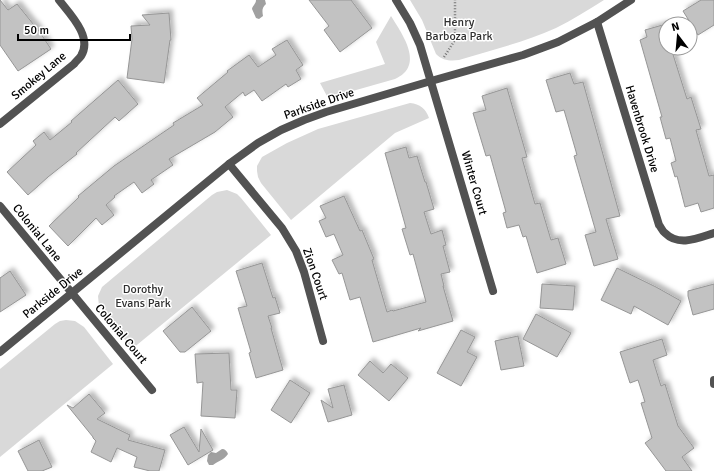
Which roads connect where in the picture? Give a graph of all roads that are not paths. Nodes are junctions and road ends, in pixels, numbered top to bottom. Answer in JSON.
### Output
{"nodes":[{"id":1,"x":58,"y":0,"type":"edge"},
{"id":2,"x":396,"y":0,"type":"edge"},
{"id":3,"x":631,"y":0,"type":"edge"},
{"id":4,"x":597,"y":22,"type":"junction"},
{"id":5,"x":431,"y":81,"type":"junction"},
{"id":6,"x":0,"y":124,"type":"edge"},
{"id":7,"x":229,"y":164,"type":"junction"},
{"id":8,"x":0,"y":206,"type":"edge"},
{"id":9,"x":714,"y":233,"type":"edge"},
{"id":10,"x":493,"y":291,"type":"dead end"},
{"id":11,"x":72,"y":294,"type":"junction"},
{"id":12,"x":323,"y":341,"type":"dead end"},
{"id":13,"x":0,"y":352,"type":"edge"},
{"id":14,"x":714,"y":380,"type":"edge"},
{"id":15,"x":714,"y":384,"type":"edge"},
{"id":16,"x":152,"y":390,"type":"dead end"}],
"edges":[{"from":1,"to":6,"type":"street","name":"Smokey Lane"},
{"from":2,"to":5,"type":"street","name":"Winter Court"},
{"from":3,"to":4,"type":"street","name":"Parkside Drive"},
{"from":4,"to":5,"type":"street","name":"Parkside Drive"},
{"from":4,"to":9,"type":"street","name":"Havenbrook Drive"},
{"from":5,"to":7,"type":"street","name":"Parkside Drive"},
{"from":5,"to":10,"type":"street","name":"Winter Court"},
{"from":7,"to":11,"type":"street","name":"Parkside Drive"},
{"from":7,"to":12,"type":"street","name":"Zion Court"},
{"from":8,"to":11,"type":"street","name":"Colonial Lane"},
{"from":11,"to":13,"type":"street","name":"Parkside Drive"},
{"from":11,"to":16,"type":"street","name":"Colonial Court"},
{"from":14,"to":15,"type":"street"}]}
